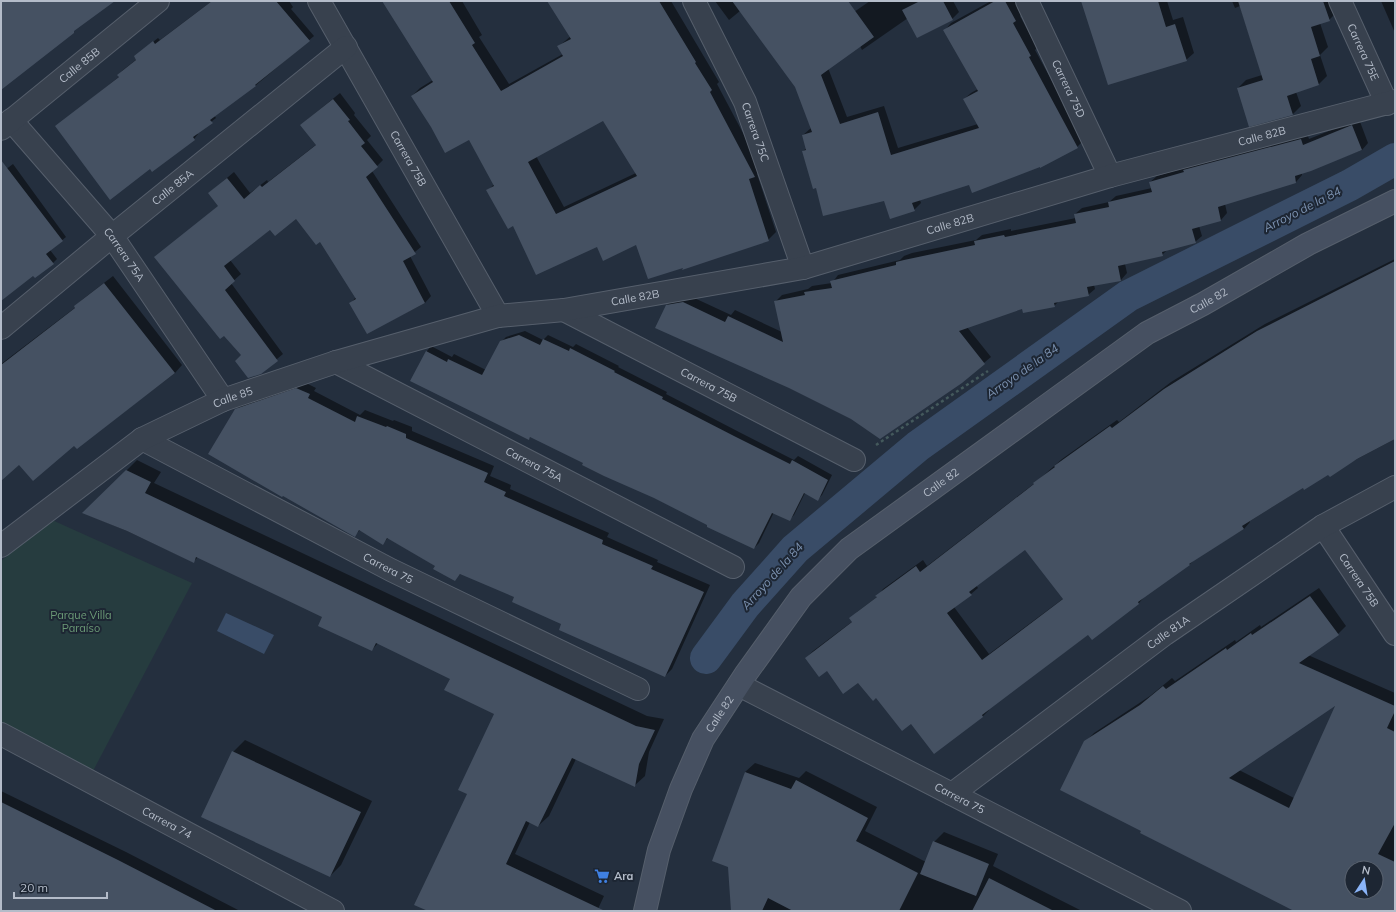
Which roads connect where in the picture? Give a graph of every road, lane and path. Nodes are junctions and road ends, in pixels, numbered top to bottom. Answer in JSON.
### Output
{"nodes":[{"id":1,"x":158,"y":1,"type":"edge"},
{"id":2,"x":319,"y":1,"type":"edge"},
{"id":3,"x":694,"y":1,"type":"edge"},
{"id":4,"x":1028,"y":1,"type":"edge"},
{"id":5,"x":1340,"y":1,"type":"edge"},
{"id":6,"x":346,"y":47,"type":"junction"},
{"id":7,"x":1391,"y":102,"type":"edge"},
{"id":8,"x":6,"y":124,"type":"edge"},
{"id":9,"x":1110,"y":176,"type":"junction"},
{"id":10,"x":1395,"y":201,"type":"edge"},
{"id":11,"x":112,"y":236,"type":"junction"},
{"id":12,"x":803,"y":268,"type":"junction"},
{"id":13,"x":564,"y":310,"type":"junction"},
{"id":14,"x":498,"y":316,"type":"junction"},
{"id":15,"x":1,"y":328,"type":"edge"},
{"id":16,"x":336,"y":362,"type":"junction"},
{"id":17,"x":988,"y":371,"type":"dead end"},
{"id":18,"x":223,"y":400,"type":"junction"},
{"id":19,"x":142,"y":439,"type":"junction"},
{"id":20,"x":854,"y":460,"type":"joint"},
{"id":21,"x":1395,"y":487,"type":"edge"},
{"id":22,"x":1323,"y":526,"type":"junction"},
{"id":23,"x":1,"y":546,"type":"edge"},
{"id":24,"x":733,"y":567,"type":"dead end"},
{"id":25,"x":1395,"y":634,"type":"edge"},
{"id":26,"x":739,"y":685,"type":"junction"},
{"id":27,"x":638,"y":689,"type":"dead end"},
{"id":28,"x":1,"y":734,"type":"edge"},
{"id":29,"x":952,"y":794,"type":"junction"},
{"id":30,"x":333,"y":911,"type":"edge"},
{"id":31,"x":645,"y":911,"type":"edge"},
{"id":32,"x":1180,"y":911,"type":"edge"}],
"edges":[{"from":1,"to":8,"type":"street","name":"Calle 85B"},
{"from":2,"to":6,"type":"street","name":"Carrera 75B"},
{"from":3,"to":12,"type":"street","name":"Carrera 75C"},
{"from":4,"to":9,"type":"street","name":"Carrera 75D"},
{"from":5,"to":7,"type":"street","name":"Carrera 75E"},
{"from":6,"to":11,"type":"street","name":"Calle 85A"},
{"from":6,"to":14,"type":"street","name":"Carrera 75B"},
{"from":7,"to":9,"type":"street","name":"Calle 82B"},
{"from":8,"to":11,"type":"street","name":"Carrera 75A"},
{"from":9,"to":12,"type":"street","name":"Calle 82B"},
{"from":10,"to":26,"type":"street","name":"Calle 82"},
{"from":11,"to":15,"type":"street","name":"Calle 85A"},
{"from":11,"to":18,"type":"street","name":"Carrera 75A"},
{"from":12,"to":13,"type":"street","name":"Calle 82B"},
{"from":13,"to":14,"type":"street","name":"Calle 82B"},
{"from":13,"to":20,"type":"street","name":"Carrera 75B"},
{"from":14,"to":16,"type":"street","name":"Calle 85"},
{"from":16,"to":18,"type":"street","name":"Calle 85"},
{"from":16,"to":24,"type":"street","name":"Carrera 75A"},
{"from":17,"to":20,"type":"path"},
{"from":18,"to":19,"type":"street","name":"Calle 85"},
{"from":19,"to":23,"type":"street","name":"Calle 85"},
{"from":19,"to":27,"type":"street","name":"Carrera 75"},
{"from":21,"to":22,"type":"street","name":"Calle 81A"},
{"from":22,"to":25,"type":"street","name":"Carrera 75B"},
{"from":22,"to":29,"type":"street","name":"Calle 81A"},
{"from":26,"to":29,"type":"street","name":"Carrera 75"},
{"from":26,"to":31,"type":"street","name":"Calle 82"},
{"from":28,"to":30,"type":"street","name":"Carrera 74"},
{"from":29,"to":32,"type":"street","name":"Carrera 75"}]}
